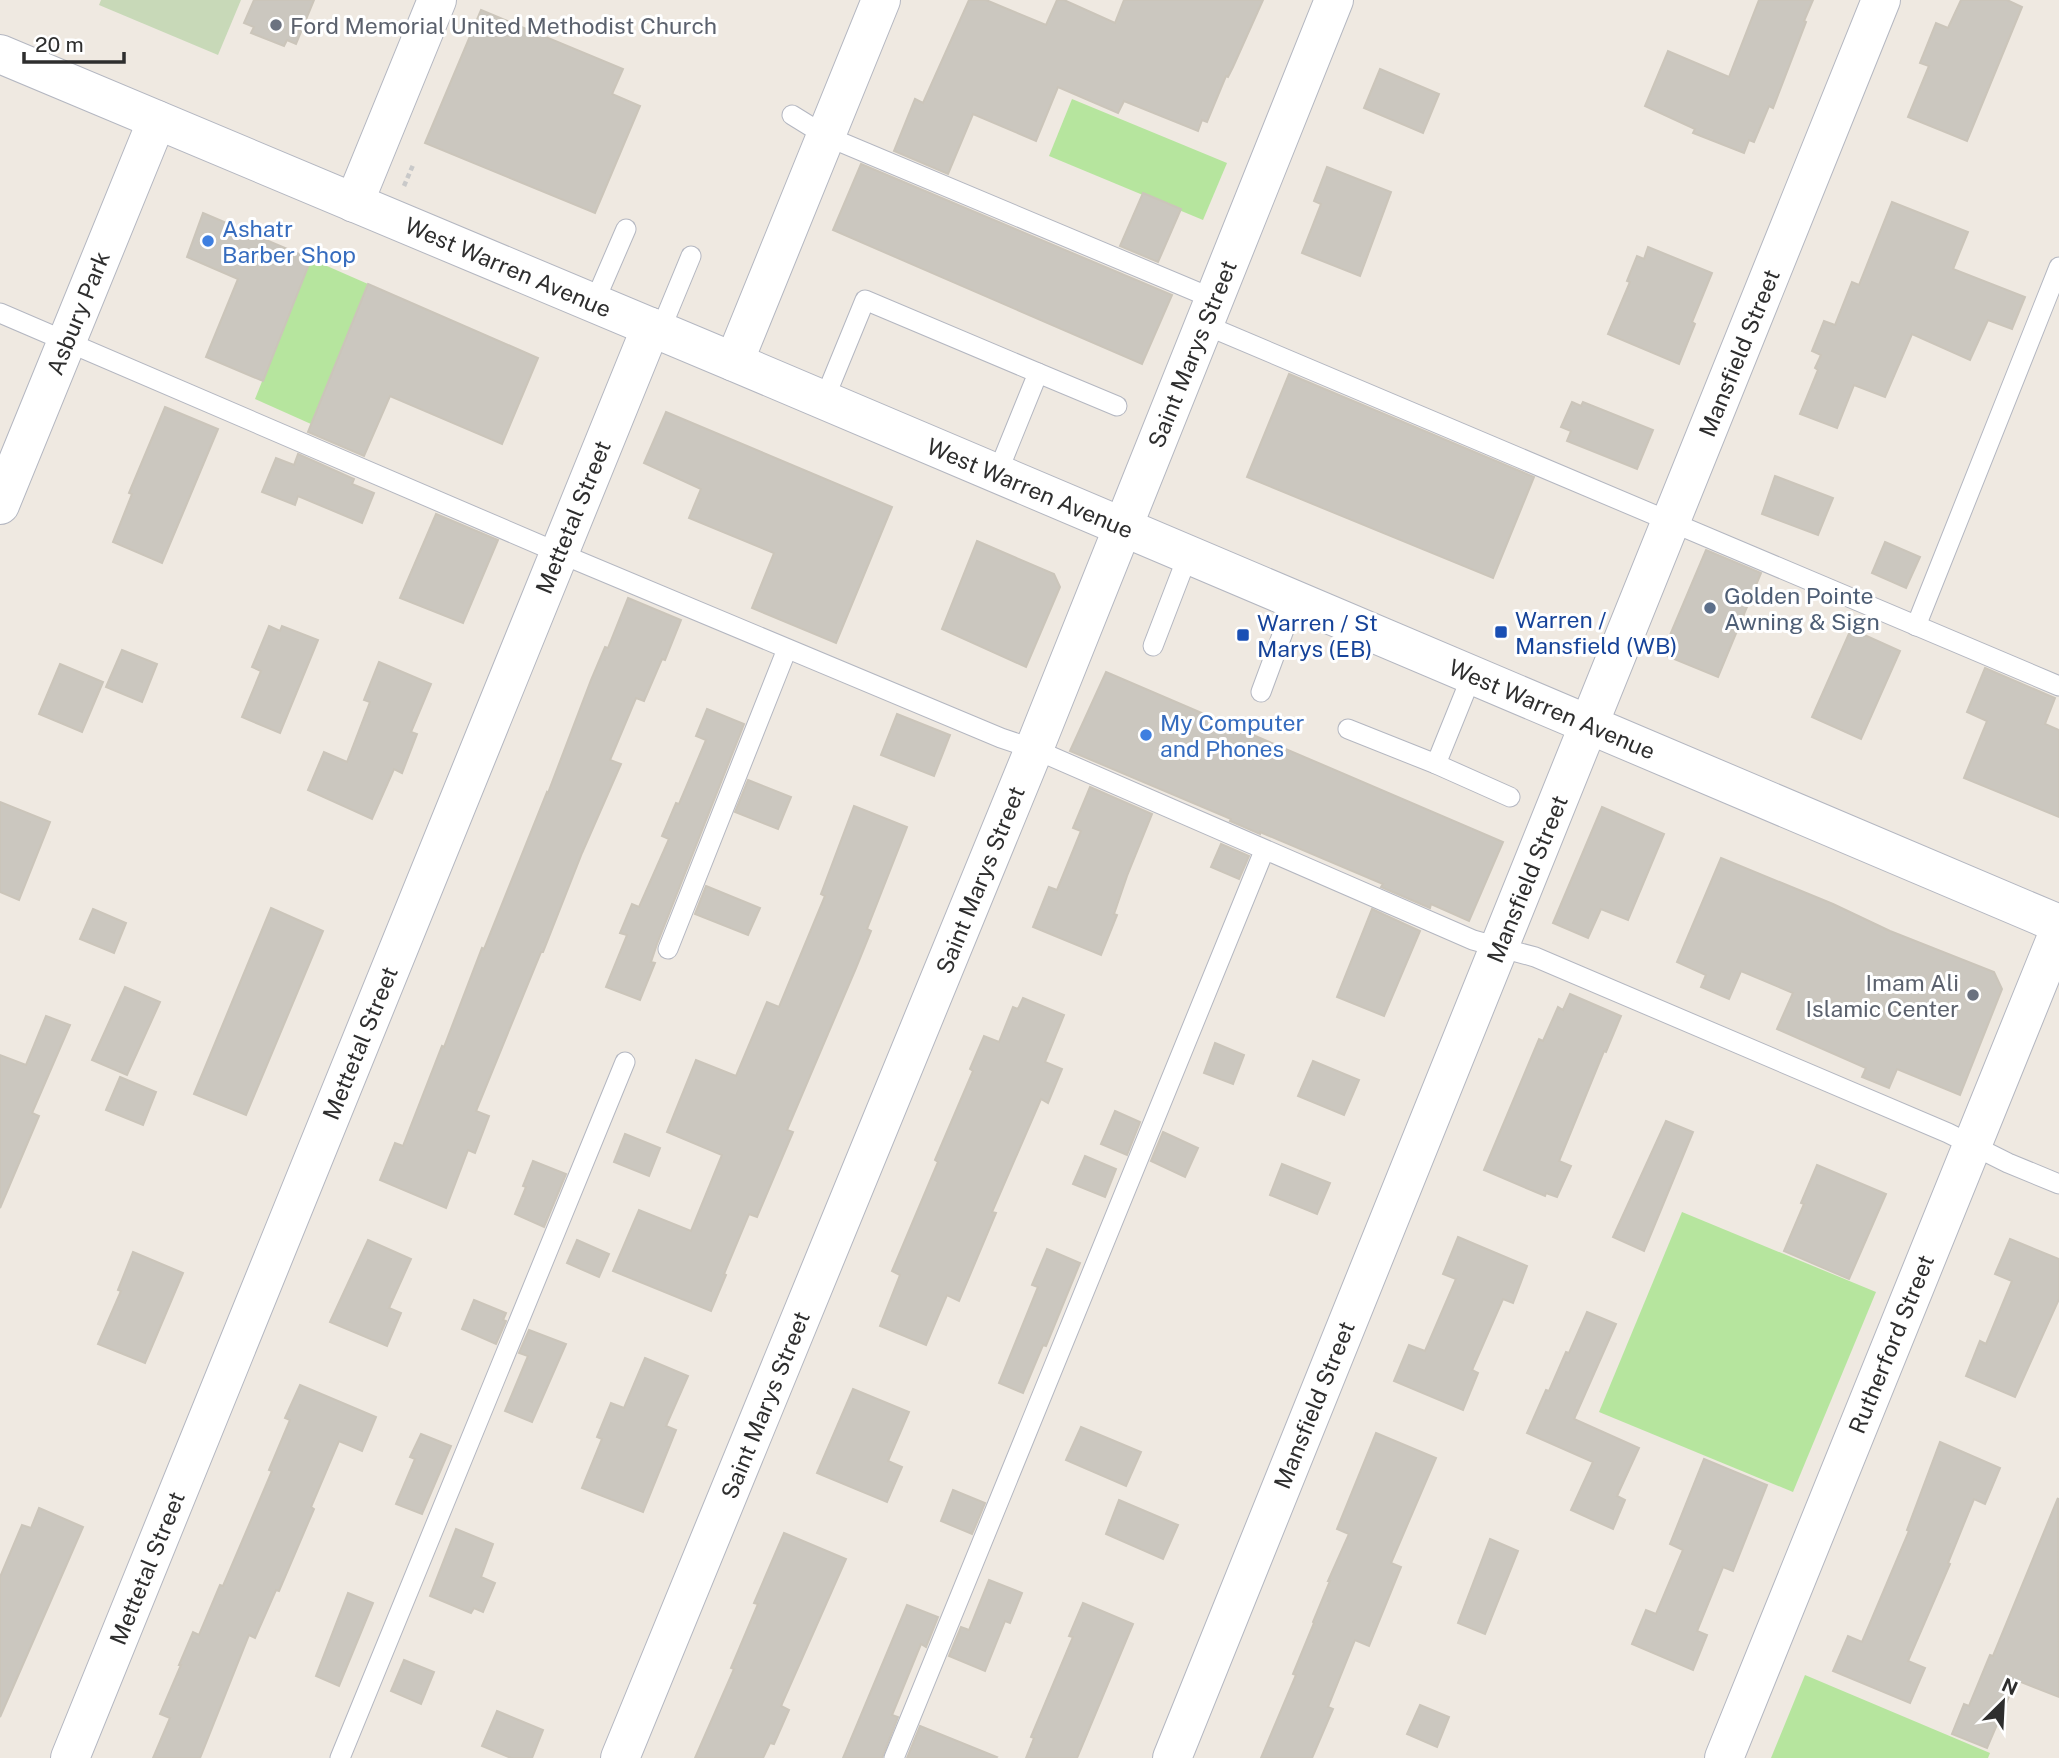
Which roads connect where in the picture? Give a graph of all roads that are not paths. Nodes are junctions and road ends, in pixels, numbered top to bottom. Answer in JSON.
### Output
{"nodes":[{"id":1,"x":437,"y":0,"type":"edge"},
{"id":2,"x":881,"y":0,"type":"edge"},
{"id":3,"x":1334,"y":0,"type":"edge"},
{"id":4,"x":1881,"y":0,"type":"edge"},
{"id":5,"x":0,"y":54,"type":"edge"},
{"id":6,"x":792,"y":115,"type":"dead end"},
{"id":7,"x":157,"y":120,"type":"junction"},
{"id":8,"x":826,"y":136,"type":"junction"},
{"id":9,"x":354,"y":203,"type":"junction"},
{"id":10,"x":626,"y":229,"type":"dead end"},
{"id":11,"x":691,"y":256,"type":"dead end"},
{"id":12,"x":2059,"y":267,"type":"edge"},
{"id":13,"x":594,"y":303,"type":"junction"},
{"id":14,"x":1209,"y":312,"type":"junction"},
{"id":15,"x":0,"y":313,"type":"edge"},
{"id":16,"x":655,"y":329,"type":"junction"},
{"id":17,"x":67,"y":340,"type":"junction"},
{"id":18,"x":734,"y":362,"type":"junction"},
{"id":19,"x":1038,"y":373,"type":"junction"},
{"id":20,"x":824,"y":400,"type":"junction"},
{"id":21,"x":1117,"y":406,"type":"dead end"},
{"id":22,"x":997,"y":474,"type":"junction"},
{"id":23,"x":0,"y":505,"type":"edge"},
{"id":24,"x":1671,"y":522,"type":"junction"},
{"id":25,"x":1123,"y":528,"type":"junction"},
{"id":26,"x":559,"y":552,"type":"junction"},
{"id":27,"x":1188,"y":555,"type":"junction"},
{"id":28,"x":1296,"y":600,"type":"junction"},
{"id":29,"x":1916,"y":626,"type":"junction"},
{"id":30,"x":1153,"y":646,"type":"dead end"},
{"id":31,"x":787,"y":649,"type":"junction"},
{"id":32,"x":1472,"y":675,"type":"junction"},
{"id":33,"x":2059,"y":686,"type":"edge"},
{"id":34,"x":1261,"y":692,"type":"dead end"},
{"id":35,"x":1589,"y":725,"type":"junction"},
{"id":36,"x":1348,"y":729,"type":"dead end"},
{"id":37,"x":1034,"y":749,"type":"junction"},
{"id":38,"x":1436,"y":764,"type":"junction"},
{"id":39,"x":1510,"y":797,"type":"dead end"},
{"id":40,"x":1264,"y":851,"type":"junction"},
{"id":41,"x":2059,"y":924,"type":"edge"},
{"id":42,"x":2059,"y":931,"type":"edge"},
{"id":43,"x":1500,"y":948,"type":"junction"},
{"id":44,"x":668,"y":949,"type":"dead end"},
{"id":45,"x":625,"y":1062,"type":"dead end"},
{"id":46,"x":1972,"y":1145,"type":"junction"},
{"id":47,"x":2059,"y":1184,"type":"edge"},
{"id":48,"x":70,"y":1758,"type":"edge"},
{"id":49,"x":340,"y":1758,"type":"edge"},
{"id":50,"x":620,"y":1758,"type":"edge"},
{"id":51,"x":894,"y":1758,"type":"edge"},
{"id":52,"x":1171,"y":1758,"type":"edge"},
{"id":53,"x":1724,"y":1758,"type":"edge"}],
"edges":[{"from":1,"to":9,"type":"street"},
{"from":2,"to":8,"type":"street"},
{"from":3,"to":14,"type":"street","name":"Saint Marys Street"},
{"from":4,"to":24,"type":"street","name":"Mansfield Street"},
{"from":5,"to":7,"type":"street","name":"West Warren Avenue"},
{"from":6,"to":8,"type":"lane"},
{"from":7,"to":9,"type":"street","name":"West Warren Avenue"},
{"from":7,"to":17,"type":"street","name":"Asbury Park"},
{"from":8,"to":14,"type":"lane"},
{"from":8,"to":18,"type":"street"},
{"from":9,"to":13,"type":"street","name":"West Warren Avenue"},
{"from":10,"to":13,"type":"lane"},
{"from":11,"to":16,"type":"lane"},
{"from":12,"to":29,"type":"lane"},
{"from":13,"to":16,"type":"street","name":"West Warren Avenue"},
{"from":14,"to":24,"type":"lane"},
{"from":14,"to":25,"type":"street","name":"Saint Marys Street"},
{"from":15,"to":17,"type":"lane"},
{"from":16,"to":18,"type":"street","name":"West Warren Avenue"},
{"from":16,"to":26,"type":"street","name":"Mettetal Street"},
{"from":17,"to":23,"type":"street","name":"Asbury Park"},
{"from":17,"to":26,"type":"lane"},
{"from":18,"to":20,"type":"street","name":"West Warren Avenue"},
{"from":19,"to":20,"type":"lane"},
{"from":19,"to":21,"type":"lane"},
{"from":19,"to":22,"type":"lane"},
{"from":20,"to":22,"type":"street","name":"West Warren Avenue"},
{"from":22,"to":25,"type":"street","name":"West Warren Avenue"},
{"from":24,"to":29,"type":"lane"},
{"from":24,"to":35,"type":"street","name":"Mansfield Street"},
{"from":25,"to":27,"type":"street","name":"West Warren Avenue"},
{"from":25,"to":37,"type":"street","name":"Saint Marys Street"},
{"from":26,"to":31,"type":"lane"},
{"from":26,"to":48,"type":"street","name":"Mettetal Street"},
{"from":27,"to":28,"type":"street","name":"West Warren Avenue"},
{"from":27,"to":30,"type":"lane"},
{"from":28,"to":32,"type":"street","name":"West Warren Avenue"},
{"from":28,"to":34,"type":"lane"},
{"from":29,"to":33,"type":"lane"},
{"from":31,"to":37,"type":"lane"},
{"from":31,"to":44,"type":"lane"},
{"from":32,"to":35,"type":"street","name":"West Warren Avenue"},
{"from":32,"to":38,"type":"lane"},
{"from":35,"to":41,"type":"street","name":"West Warren Avenue"},
{"from":35,"to":43,"type":"street","name":"Mansfield Street"},
{"from":36,"to":38,"type":"lane"},
{"from":37,"to":40,"type":"lane"},
{"from":37,"to":50,"type":"street","name":"Saint Marys Street"},
{"from":38,"to":39,"type":"lane"},
{"from":40,"to":43,"type":"lane"},
{"from":40,"to":51,"type":"lane"},
{"from":42,"to":46,"type":"street","name":"Rutherford Street"},
{"from":43,"to":46,"type":"lane"},
{"from":43,"to":52,"type":"street","name":"Mansfield Street"},
{"from":45,"to":49,"type":"lane"},
{"from":46,"to":47,"type":"lane"},
{"from":46,"to":53,"type":"street","name":"Rutherford Street"}]}
